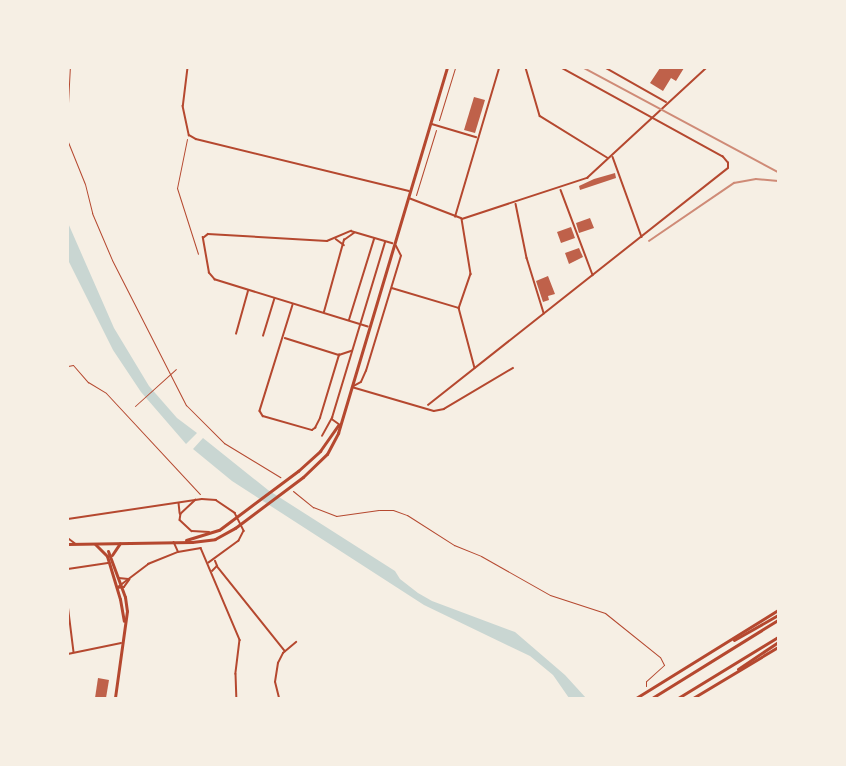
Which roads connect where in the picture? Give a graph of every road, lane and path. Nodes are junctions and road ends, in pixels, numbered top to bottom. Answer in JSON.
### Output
{"nodes":[{"id":1,"x":69,"y":68,"type":"edge"},
{"id":2,"x":188,"y":68,"type":"edge"},
{"id":3,"x":447,"y":68,"type":"edge"},
{"id":4,"x":454,"y":68,"type":"edge"},
{"id":5,"x":499,"y":68,"type":"edge"},
{"id":6,"x":526,"y":68,"type":"edge"},
{"id":7,"x":561,"y":68,"type":"edge"},
{"id":8,"x":606,"y":68,"type":"edge"},
{"id":9,"x":706,"y":68,"type":"edge"},
{"id":10,"x":68,"y":103,"type":"edge"},
{"id":11,"x":666,"y":103,"type":"junction"},
{"id":12,"x":651,"y":119,"type":"junction"},
{"id":13,"x":438,"y":122,"type":"dead end"},
{"id":14,"x":430,"y":123,"type":"junction"},
{"id":15,"x":436,"y":128,"type":"dead end"},
{"id":16,"x":189,"y":135,"type":"junction"},
{"id":17,"x":477,"y":137,"type":"junction"},
{"id":18,"x":68,"y":142,"type":"edge"},
{"id":19,"x":613,"y":155,"type":"junction"},
{"id":20,"x":609,"y":159,"type":"junction"},
{"id":21,"x":561,"y":188,"type":"junction"},
{"id":22,"x":410,"y":191,"type":"junction"},
{"id":23,"x":408,"y":198,"type":"junction"},
{"id":24,"x":414,"y":201,"type":"junction"},
{"id":25,"x":515,"y":204,"type":"junction"},
{"id":26,"x":454,"y":215,"type":"junction"},
{"id":27,"x":462,"y":219,"type":"junction"},
{"id":28,"x":355,"y":232,"type":"junction"},
{"id":29,"x":336,"y":237,"type":"junction"},
{"id":30,"x":374,"y":238,"type":"junction"},
{"id":31,"x":642,"y":238,"type":"junction"},
{"id":32,"x":344,"y":240,"type":"junction"},
{"id":33,"x":386,"y":242,"type":"junction"},
{"id":34,"x":394,"y":244,"type":"junction"},
{"id":35,"x":344,"y":245,"type":"junction"},
{"id":36,"x":198,"y":254,"type":"dead end"},
{"id":37,"x":593,"y":276,"type":"junction"},
{"id":38,"x":392,"y":288,"type":"junction"},
{"id":39,"x":248,"y":291,"type":"junction"},
{"id":40,"x":275,"y":298,"type":"junction"},
{"id":41,"x":293,"y":304,"type":"junction"},
{"id":42,"x":459,"y":308,"type":"junction"},
{"id":43,"x":323,"y":312,"type":"junction"},
{"id":44,"x":544,"y":314,"type":"junction"},
{"id":45,"x":349,"y":321,"type":"junction"},
{"id":46,"x":360,"y":324,"type":"junction"},
{"id":47,"x":369,"y":327,"type":"junction"},
{"id":48,"x":236,"y":334,"type":"dead end"},
{"id":49,"x":263,"y":336,"type":"dead end"},
{"id":50,"x":283,"y":337,"type":"junction"},
{"id":51,"x":352,"y":351,"type":"junction"},
{"id":52,"x":339,"y":355,"type":"junction"},
{"id":53,"x":68,"y":366,"type":"edge"},
{"id":54,"x":475,"y":368,"type":"junction"},
{"id":55,"x":513,"y":368,"type":"dead end"},
{"id":56,"x":176,"y":369,"type":"dead end"},
{"id":57,"x":351,"y":387,"type":"junction"},
{"id":58,"x":428,"y":405,"type":"dead end"},
{"id":59,"x":135,"y":406,"type":"dead end"},
{"id":60,"x":332,"y":418,"type":"junction"},
{"id":61,"x":339,"y":424,"type":"junction"},
{"id":62,"x":322,"y":436,"type":"dead end"},
{"id":63,"x":284,"y":482,"type":"dead end"},
{"id":64,"x":290,"y":488,"type":"dead end"},
{"id":65,"x":202,"y":499,"type":"junction"},
{"id":66,"x":197,"y":500,"type":"junction"},
{"id":67,"x":179,"y":502,"type":"junction"},
{"id":68,"x":181,"y":515,"type":"junction"},
{"id":69,"x":68,"y":519,"type":"edge"},
{"id":70,"x":212,"y":534,"type":"junction"},
{"id":71,"x":68,"y":538,"type":"edge"},
{"id":72,"x":173,"y":541,"type":"junction"},
{"id":73,"x":183,"y":541,"type":"junction"},
{"id":74,"x":108,"y":543,"type":"junction"},
{"id":75,"x":120,"y":543,"type":"junction"},
{"id":76,"x":68,"y":544,"type":"edge"},
{"id":77,"x":76,"y":544,"type":"junction"},
{"id":78,"x":95,"y":544,"type":"junction"},
{"id":79,"x":178,"y":552,"type":"junction"},
{"id":80,"x":110,"y":557,"type":"junction"},
{"id":81,"x":214,"y":561,"type":"junction"},
{"id":82,"x":109,"y":563,"type":"junction"},
{"id":83,"x":208,"y":563,"type":"junction"},
{"id":84,"x":217,"y":566,"type":"junction"},
{"id":85,"x":68,"y":569,"type":"edge"},
{"id":86,"x":212,"y":571,"type":"junction"},
{"id":87,"x":119,"y":578,"type":"junction"},
{"id":88,"x":129,"y":579,"type":"junction"},
{"id":89,"x":120,"y":586,"type":"junction"},
{"id":90,"x":68,"y":604,"type":"edge"},
{"id":91,"x":778,"y":610,"type":"edge"},
{"id":92,"x":778,"y":615,"type":"edge"},
{"id":93,"x":778,"y":620,"type":"edge"},
{"id":94,"x":778,"y":637,"type":"edge"},
{"id":95,"x":296,"y":642,"type":"dead end"},
{"id":96,"x":778,"y":642,"type":"edge"},
{"id":97,"x":122,"y":643,"type":"junction"},
{"id":98,"x":721,"y":646,"type":"junction"},
{"id":99,"x":778,"y":647,"type":"edge"},
{"id":100,"x":285,"y":651,"type":"junction"},
{"id":101,"x":74,"y":653,"type":"junction"},
{"id":102,"x":68,"y":654,"type":"edge"},
{"id":103,"x":730,"y":676,"type":"junction"},
{"id":104,"x":646,"y":686,"type":"dead end"},
{"id":105,"x":115,"y":699,"type":"edge"},
{"id":106,"x":237,"y":699,"type":"edge"},
{"id":107,"x":279,"y":699,"type":"edge"},
{"id":108,"x":636,"y":699,"type":"edge"},
{"id":109,"x":652,"y":699,"type":"edge"},
{"id":110,"x":678,"y":699,"type":"edge"},
{"id":111,"x":693,"y":699,"type":"edge"}],
"edges":[{"from":1,"to":10,"type":"path"},
{"from":2,"to":16,"type":"street"},
{"from":3,"to":14,"type":"main road"},
{"from":4,"to":13,"type":"path"},
{"from":5,"to":17,"type":"street"},
{"from":6,"to":20,"type":"street"},
{"from":7,"to":12,"type":"street"},
{"from":8,"to":11,"type":"street"},
{"from":9,"to":11,"type":"street"},
{"from":11,"to":12,"type":"street"},
{"from":12,"to":19,"type":"street"},
{"from":12,"to":31,"type":"street"},
{"from":14,"to":17,"type":"street"},
{"from":14,"to":22,"type":"main road"},
{"from":15,"to":24,"type":"path"},
{"from":16,"to":22,"type":"street"},
{"from":16,"to":36,"type":"path"},
{"from":17,"to":26,"type":"street"},
{"from":18,"to":63,"type":"path"},
{"from":19,"to":20,"type":"street"},
{"from":19,"to":31,"type":"street"},
{"from":20,"to":21,"type":"street"},
{"from":21,"to":25,"type":"street"},
{"from":21,"to":37,"type":"street"},
{"from":22,"to":23,"type":"main road"},
{"from":23,"to":24,"type":"street"},
{"from":23,"to":34,"type":"main road"},
{"from":24,"to":26,"type":"street"},
{"from":25,"to":27,"type":"street"},
{"from":25,"to":44,"type":"street"},
{"from":26,"to":27,"type":"street"},
{"from":27,"to":42,"type":"street"},
{"from":28,"to":29,"type":"street"},
{"from":28,"to":30,"type":"street"},
{"from":28,"to":32,"type":"street"},
{"from":29,"to":32,"type":"street"},
{"from":29,"to":35,"type":"street"},
{"from":29,"to":39,"type":"street"},
{"from":30,"to":33,"type":"street"},
{"from":30,"to":45,"type":"street"},
{"from":31,"to":37,"type":"street"},
{"from":32,"to":35,"type":"street"},
{"from":33,"to":34,"type":"street"},
{"from":33,"to":46,"type":"street"},
{"from":34,"to":38,"type":"street"},
{"from":34,"to":47,"type":"main road"},
{"from":35,"to":43,"type":"street"},
{"from":37,"to":44,"type":"street"},
{"from":38,"to":42,"type":"street"},
{"from":38,"to":57,"type":"street"},
{"from":39,"to":40,"type":"street"},
{"from":39,"to":48,"type":"street"},
{"from":40,"to":41,"type":"street"},
{"from":40,"to":49,"type":"street"},
{"from":41,"to":43,"type":"street"},
{"from":41,"to":50,"type":"street"},
{"from":42,"to":54,"type":"street"},
{"from":43,"to":45,"type":"street"},
{"from":44,"to":54,"type":"street"},
{"from":45,"to":46,"type":"street"},
{"from":46,"to":47,"type":"street"},
{"from":46,"to":51,"type":"street"},
{"from":47,"to":57,"type":"main road"},
{"from":50,"to":52,"type":"street"},
{"from":50,"to":52,"type":"street"},
{"from":51,"to":52,"type":"street"},
{"from":51,"to":60,"type":"street"},
{"from":53,"to":65,"type":"path"},
{"from":54,"to":58,"type":"street"},
{"from":55,"to":57,"type":"street"},
{"from":56,"to":59,"type":"path"},
{"from":57,"to":61,"type":"main road"},
{"from":60,"to":61,"type":"street"},
{"from":60,"to":62,"type":"street"},
{"from":61,"to":70,"type":"main road"},
{"from":61,"to":73,"type":"main road"},
{"from":64,"to":104,"type":"path"},
{"from":65,"to":66,"type":"street"},
{"from":65,"to":81,"type":"street"},
{"from":66,"to":67,"type":"street"},
{"from":66,"to":68,"type":"street"},
{"from":67,"to":68,"type":"street"},
{"from":67,"to":69,"type":"street"},
{"from":68,"to":70,"type":"street"},
{"from":70,"to":73,"type":"main road"},
{"from":71,"to":77,"type":"street"},
{"from":72,"to":73,"type":"main road"},
{"from":72,"to":75,"type":"main road"},
{"from":72,"to":79,"type":"street"},
{"from":74,"to":75,"type":"main road"},
{"from":74,"to":78,"type":"main road"},
{"from":74,"to":80,"type":"main road"},
{"from":75,"to":80,"type":"main road"},
{"from":76,"to":77,"type":"main road"},
{"from":77,"to":78,"type":"main road"},
{"from":78,"to":80,"type":"main road"},
{"from":79,"to":83,"type":"street"},
{"from":79,"to":88,"type":"street"},
{"from":80,"to":82,"type":"main road"},
{"from":80,"to":87,"type":"main road"},
{"from":81,"to":83,"type":"street"},
{"from":81,"to":84,"type":"street"},
{"from":82,"to":85,"type":"street"},
{"from":82,"to":89,"type":"main road"},
{"from":83,"to":86,"type":"street"},
{"from":84,"to":86,"type":"street"},
{"from":84,"to":100,"type":"street"},
{"from":86,"to":106,"type":"street"},
{"from":87,"to":88,"type":"street"},
{"from":87,"to":89,"type":"main road"},
{"from":88,"to":89,"type":"street"},
{"from":88,"to":89,"type":"street"},
{"from":89,"to":97,"type":"main road"},
{"from":90,"to":101,"type":"street"},
{"from":91,"to":98,"type":"main road"},
{"from":92,"to":98,"type":"main road"},
{"from":93,"to":109,"type":"main road"},
{"from":94,"to":110,"type":"main road"},
{"from":95,"to":100,"type":"street"},
{"from":96,"to":103,"type":"main road"},
{"from":97,"to":101,"type":"street"},
{"from":97,"to":105,"type":"main road"},
{"from":98,"to":108,"type":"main road"},
{"from":99,"to":103,"type":"main road"},
{"from":100,"to":107,"type":"street"},
{"from":101,"to":102,"type":"street"},
{"from":103,"to":111,"type":"main road"}]}
